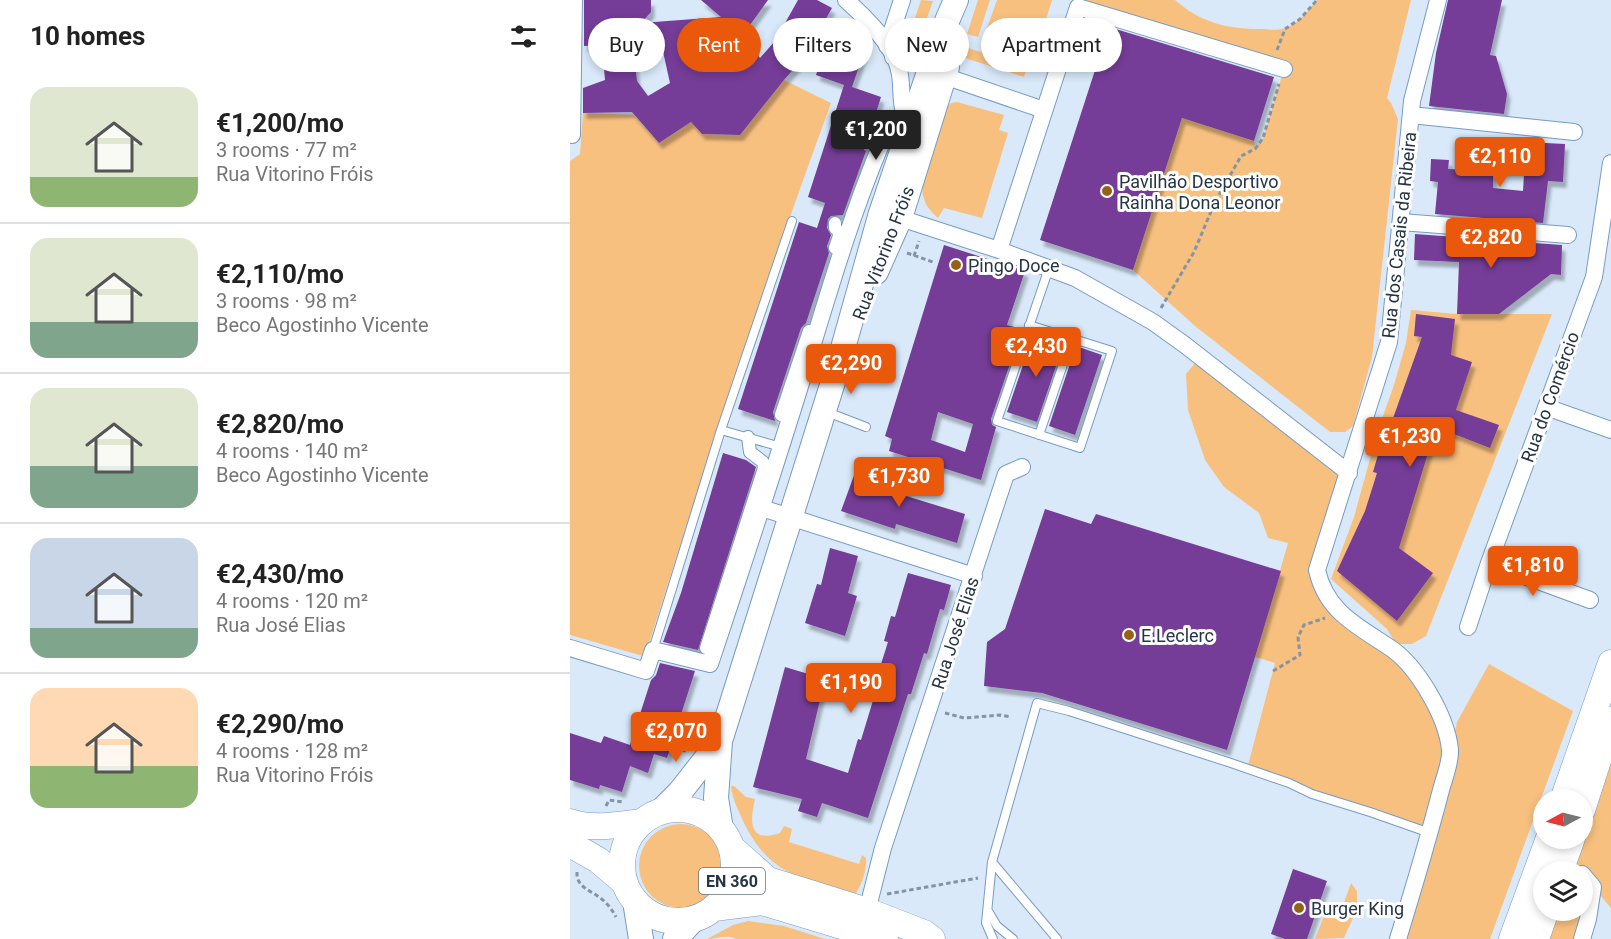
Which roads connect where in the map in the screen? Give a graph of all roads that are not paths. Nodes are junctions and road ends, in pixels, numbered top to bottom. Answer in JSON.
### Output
{"nodes":[{"id":1,"x":574,"y":0,"type":"edge"},
{"id":2,"x":846,"y":0,"type":"edge"},
{"id":3,"x":902,"y":0,"type":"edge"},
{"id":4,"x":956,"y":0,"type":"edge"},
{"id":5,"x":961,"y":0,"type":"edge"},
{"id":6,"x":1438,"y":0,"type":"edge"},
{"id":7,"x":899,"y":18,"type":"edge"},
{"id":8,"x":885,"y":46,"type":"edge"},
{"id":9,"x":1278,"y":67,"type":"road end"},
{"id":10,"x":572,"y":69,"type":"edge"},
{"id":11,"x":896,"y":72,"type":"edge"},
{"id":12,"x":931,"y":72,"type":"edge"},
{"id":13,"x":936,"y":74,"type":"junction"},
{"id":14,"x":1044,"y":110,"type":"junction"},
{"id":15,"x":1411,"y":115,"type":"junction"},
{"id":16,"x":908,"y":131,"type":"junction"},
{"id":17,"x":1574,"y":132,"type":"dead end"},
{"id":18,"x":572,"y":135,"type":"dead end"},
{"id":19,"x":1611,"y":163,"type":"edge"},
{"id":20,"x":891,"y":215,"type":"junction"},
{"id":21,"x":792,"y":221,"type":"dead end"},
{"id":22,"x":1401,"y":222,"type":"junction"},
{"id":23,"x":837,"y":228,"type":"dead end"},
{"id":24,"x":1568,"y":235,"type":"dead end"},
{"id":25,"x":999,"y":250,"type":"junction"},
{"id":26,"x":1048,"y":268,"type":"junction"},
{"id":27,"x":1029,"y":325,"type":"junction"},
{"id":28,"x":1072,"y":338,"type":"junction"},
{"id":29,"x":1546,"y":408,"type":"junction"},
{"id":30,"x":824,"y":411,"type":"junction"},
{"id":31,"x":781,"y":415,"type":"dead end"},
{"id":32,"x":866,"y":427,"type":"dead end"},
{"id":33,"x":721,"y":430,"type":"junction"},
{"id":34,"x":1611,"y":430,"type":"edge"},
{"id":35,"x":1039,"y":435,"type":"junction"},
{"id":36,"x":748,"y":437,"type":"junction"},
{"id":37,"x":782,"y":447,"type":"junction"},
{"id":38,"x":1022,"y":467,"type":"dead end"},
{"id":39,"x":1349,"y":473,"type":"junction"},
{"id":40,"x":762,"y":508,"type":"junction"},
{"id":41,"x":789,"y":516,"type":"junction"},
{"id":42,"x":1489,"y":563,"type":"junction"},
{"id":43,"x":974,"y":576,"type":"junction"},
{"id":44,"x":1590,"y":600,"type":"dead end"},
{"id":45,"x":1468,"y":627,"type":"dead end"},
{"id":46,"x":570,"y":648,"type":"edge"},
{"id":47,"x":706,"y":648,"type":"dead end"},
{"id":48,"x":652,"y":650,"type":"junction"},
{"id":49,"x":1611,"y":663,"type":"edge"},
{"id":50,"x":1611,"y":720,"type":"edge"},
{"id":51,"x":720,"y":741,"type":"junction"},
{"id":52,"x":1567,"y":789,"type":"edge"},
{"id":53,"x":1589,"y":789,"type":"edge"},
{"id":54,"x":651,"y":816,"type":"junction"},
{"id":55,"x":570,"y":822,"type":"edge"},
{"id":56,"x":1430,"y":833,"type":"junction"},
{"id":57,"x":727,"y":839,"type":"junction"},
{"id":58,"x":570,"y":844,"type":"edge"},
{"id":59,"x":1568,"y":858,"type":"edge"},
{"id":60,"x":992,"y":862,"type":"junction"},
{"id":61,"x":630,"y":891,"type":"junction"},
{"id":62,"x":987,"y":911,"type":"junction"},
{"id":63,"x":704,"y":913,"type":"junction"},
{"id":64,"x":867,"y":919,"type":"edge"},
{"id":65,"x":1542,"y":921,"type":"edge"},
{"id":66,"x":641,"y":939,"type":"edge"},
{"id":67,"x":675,"y":939,"type":"edge"},
{"id":68,"x":885,"y":939,"type":"edge"},
{"id":69,"x":932,"y":939,"type":"edge"},
{"id":70,"x":993,"y":939,"type":"edge"},
{"id":71,"x":1013,"y":939,"type":"edge"},
{"id":72,"x":1057,"y":939,"type":"edge"},
{"id":73,"x":1398,"y":939,"type":"edge"},
{"id":74,"x":1512,"y":939,"type":"edge"},
{"id":75,"x":1536,"y":939,"type":"edge"},
{"id":76,"x":1581,"y":939,"type":"edge"}],
"edges":[{"from":1,"to":10,"type":"street"},
{"from":2,"to":8,"type":"street"},
{"from":3,"to":7,"type":"street"},
{"from":4,"to":13,"type":"main road","name":"Rua Vitorino Fróis","number":"EN 360"},
{"from":5,"to":13,"type":"main road","name":"Rua Vitorino Fróis","number":"EN 360"},
{"from":6,"to":15,"type":"street","name":"Rua dos Casais da Ribeira"},
{"from":9,"to":14,"type":"street"},
{"from":10,"to":18,"type":"street"},
{"from":11,"to":16,"type":"street"},
{"from":12,"to":13,"type":"street"},
{"from":13,"to":14,"type":"street"},
{"from":13,"to":16,"type":"main road","name":"Rua Vitorino Fróis","number":"EN 360"},
{"from":13,"to":20,"type":"main road","name":"Rua Vitorino Fróis","number":"EN 360"},
{"from":14,"to":25,"type":"street"},
{"from":15,"to":17,"type":"street"},
{"from":15,"to":22,"type":"street","name":"Rua dos Casais da Ribeira"},
{"from":16,"to":20,"type":"main road","name":"Rua Vitorino Fróis","number":"EN 360"},
{"from":16,"to":37,"type":"street","name":"Rua Vitorino Fróis"},
{"from":19,"to":29,"type":"street","name":"Rua do Comércio"},
{"from":20,"to":25,"type":"street"},
{"from":20,"to":30,"type":"main road","name":"Rua Vitorino Fróis","number":"EN 360"},
{"from":21,"to":33,"type":"lane"},
{"from":22,"to":24,"type":"street"},
{"from":22,"to":39,"type":"street","name":"Rua dos Casais da Ribeira"},
{"from":23,"to":31,"type":"street"},
{"from":25,"to":26,"type":"street"},
{"from":26,"to":27,"type":"lane"},
{"from":26,"to":39,"type":"street"},
{"from":27,"to":28,"type":"lane"},
{"from":27,"to":35,"type":"lane"},
{"from":28,"to":35,"type":"lane"},
{"from":28,"to":35,"type":"lane"},
{"from":29,"to":34,"type":"street"},
{"from":29,"to":42,"type":"street","name":"Rua do Comércio"},
{"from":30,"to":32,"type":"lane"},
{"from":30,"to":41,"type":"main road","name":"Rua Vitorino Fróis","number":"EN 360"},
{"from":33,"to":36,"type":"lane"},
{"from":33,"to":48,"type":"lane"},
{"from":36,"to":37,"type":"lane"},
{"from":36,"to":47,"type":"street"},
{"from":37,"to":40,"type":"street","name":"Rua Vitorino Fróis"},
{"from":38,"to":43,"type":"street","name":"Rua José Elias"},
{"from":39,"to":56,"type":"street","name":"Rua dos Casais da Ribeira"},
{"from":40,"to":41,"type":"street"},
{"from":40,"to":48,"type":"street","name":"Rua Vitorino Fróis"},
{"from":41,"to":43,"type":"street"},
{"from":41,"to":51,"type":"main road","name":"Rua Vitorino Fróis","number":"EN 360"},
{"from":42,"to":44,"type":"street"},
{"from":42,"to":45,"type":"street","name":"Rua do Comércio"},
{"from":43,"to":64,"type":"street","name":"Rua José Elias"},
{"from":46,"to":48,"type":"street"},
{"from":49,"to":52,"type":"main road"},
{"from":50,"to":53,"type":"main road"},
{"from":51,"to":54,"type":"main road","name":"Rua Vitorino Fróis","number":"EN 360"},
{"from":51,"to":57,"type":"main road","name":"Rua Vitorino Fróis","number":"EN 360"},
{"from":54,"to":55,"type":"main road"},
{"from":54,"to":57,"type":"main road"},
{"from":54,"to":61,"type":"main road","number":"EN 360"},
{"from":56,"to":60,"type":"lane"},
{"from":56,"to":73,"type":"street"},
{"from":57,"to":63,"type":"main road","number":"EN 360"},
{"from":57,"to":64,"type":"main road"},
{"from":58,"to":61,"type":"main road"},
{"from":59,"to":74,"type":"main road"},
{"from":59,"to":76,"type":"street"},
{"from":60,"to":62,"type":"lane"},
{"from":60,"to":72,"type":"lane"},
{"from":61,"to":63,"type":"main road","number":"EN 360"},
{"from":61,"to":66,"type":"main road","number":"EN 360"},
{"from":62,"to":70,"type":"lane"},
{"from":62,"to":71,"type":"lane"},
{"from":63,"to":64,"type":"main road"},
{"from":63,"to":67,"type":"main road","number":"EN 360"},
{"from":64,"to":68,"type":"main road"},
{"from":64,"to":69,"type":"main road"},
{"from":65,"to":75,"type":"main road"}]}
